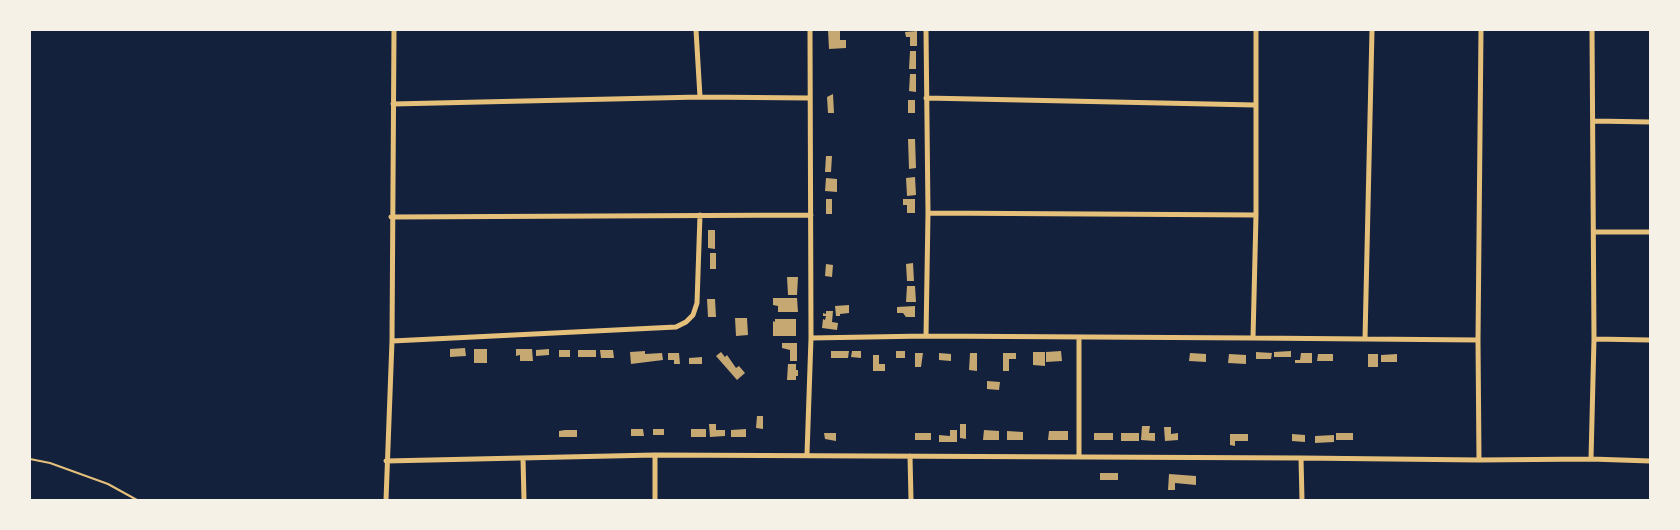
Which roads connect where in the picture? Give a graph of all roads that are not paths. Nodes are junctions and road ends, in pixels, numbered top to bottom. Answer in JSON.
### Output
{"nodes":[{"id":1,"x":394,"y":30,"type":"edge"},
{"id":2,"x":696,"y":30,"type":"edge"},
{"id":3,"x":810,"y":30,"type":"edge"},
{"id":4,"x":926,"y":30,"type":"edge"},
{"id":5,"x":1256,"y":30,"type":"edge"},
{"id":6,"x":1372,"y":30,"type":"edge"},
{"id":7,"x":1481,"y":30,"type":"edge"},
{"id":8,"x":1592,"y":30,"type":"edge"},
{"id":9,"x":700,"y":97,"type":"junction"},
{"id":10,"x":809,"y":98,"type":"junction"},
{"id":11,"x":926,"y":98,"type":"junction"},
{"id":12,"x":393,"y":104,"type":"junction"},
{"id":13,"x":1255,"y":105,"type":"junction"},
{"id":14,"x":1594,"y":121,"type":"junction"},
{"id":15,"x":1650,"y":122,"type":"edge"},
{"id":16,"x":928,"y":214,"type":"junction"},
{"id":17,"x":1256,"y":214,"type":"junction"},
{"id":18,"x":700,"y":215,"type":"junction"},
{"id":19,"x":811,"y":215,"type":"junction"},
{"id":20,"x":392,"y":217,"type":"junction"},
{"id":21,"x":1594,"y":232,"type":"junction"},
{"id":22,"x":1650,"y":232,"type":"edge"},
{"id":23,"x":926,"y":336,"type":"junction"},
{"id":24,"x":1079,"y":337,"type":"junction"},
{"id":25,"x":811,"y":338,"type":"junction"},
{"id":26,"x":1253,"y":338,"type":"junction"},
{"id":27,"x":1365,"y":339,"type":"junction"},
{"id":28,"x":1594,"y":339,"type":"junction"},
{"id":29,"x":392,"y":340,"type":"junction"},
{"id":30,"x":1478,"y":340,"type":"junction"},
{"id":31,"x":1650,"y":340,"type":"edge"},
{"id":32,"x":808,"y":454,"type":"junction"},
{"id":33,"x":655,"y":455,"type":"junction"},
{"id":34,"x":910,"y":456,"type":"junction"},
{"id":35,"x":1079,"y":457,"type":"junction"},
{"id":36,"x":523,"y":458,"type":"junction"},
{"id":37,"x":1302,"y":458,"type":"junction"},
{"id":38,"x":1591,"y":459,"type":"junction"},
{"id":39,"x":1479,"y":460,"type":"junction"},
{"id":40,"x":386,"y":461,"type":"junction"},
{"id":41,"x":1650,"y":461,"type":"edge"},
{"id":42,"x":386,"y":500,"type":"edge"},
{"id":43,"x":524,"y":500,"type":"edge"},
{"id":44,"x":655,"y":500,"type":"edge"},
{"id":45,"x":911,"y":500,"type":"edge"},
{"id":46,"x":1302,"y":500,"type":"edge"}],
"edges":[{"from":1,"to":12,"type":"street"},
{"from":2,"to":9,"type":"street"},
{"from":3,"to":10,"type":"street"},
{"from":4,"to":11,"type":"street"},
{"from":5,"to":13,"type":"street"},
{"from":6,"to":27,"type":"street"},
{"from":7,"to":30,"type":"street"},
{"from":8,"to":14,"type":"street"},
{"from":9,"to":10,"type":"street"},
{"from":9,"to":12,"type":"street"},
{"from":10,"to":19,"type":"street"},
{"from":11,"to":13,"type":"street"},
{"from":11,"to":16,"type":"street"},
{"from":12,"to":20,"type":"street"},
{"from":13,"to":17,"type":"street"},
{"from":14,"to":15,"type":"street"},
{"from":14,"to":21,"type":"street"},
{"from":16,"to":17,"type":"street"},
{"from":16,"to":23,"type":"street"},
{"from":17,"to":26,"type":"street"},
{"from":18,"to":19,"type":"street"},
{"from":18,"to":20,"type":"street"},
{"from":18,"to":29,"type":"street"},
{"from":19,"to":25,"type":"street"},
{"from":20,"to":29,"type":"street"},
{"from":21,"to":22,"type":"street"},
{"from":21,"to":28,"type":"street"},
{"from":23,"to":24,"type":"street"},
{"from":23,"to":25,"type":"street"},
{"from":24,"to":26,"type":"street"},
{"from":24,"to":35,"type":"street"},
{"from":25,"to":32,"type":"street"},
{"from":26,"to":27,"type":"street"},
{"from":27,"to":30,"type":"street"},
{"from":28,"to":31,"type":"street"},
{"from":28,"to":38,"type":"street"},
{"from":29,"to":40,"type":"street"},
{"from":30,"to":39,"type":"street"},
{"from":32,"to":33,"type":"street"},
{"from":32,"to":34,"type":"street"},
{"from":33,"to":36,"type":"street"},
{"from":33,"to":44,"type":"street"},
{"from":34,"to":35,"type":"street"},
{"from":34,"to":45,"type":"street"},
{"from":35,"to":37,"type":"street"},
{"from":36,"to":40,"type":"street"},
{"from":36,"to":43,"type":"street"},
{"from":37,"to":39,"type":"street"},
{"from":37,"to":46,"type":"street"},
{"from":38,"to":39,"type":"street"},
{"from":38,"to":41,"type":"street"},
{"from":40,"to":42,"type":"street"}]}
